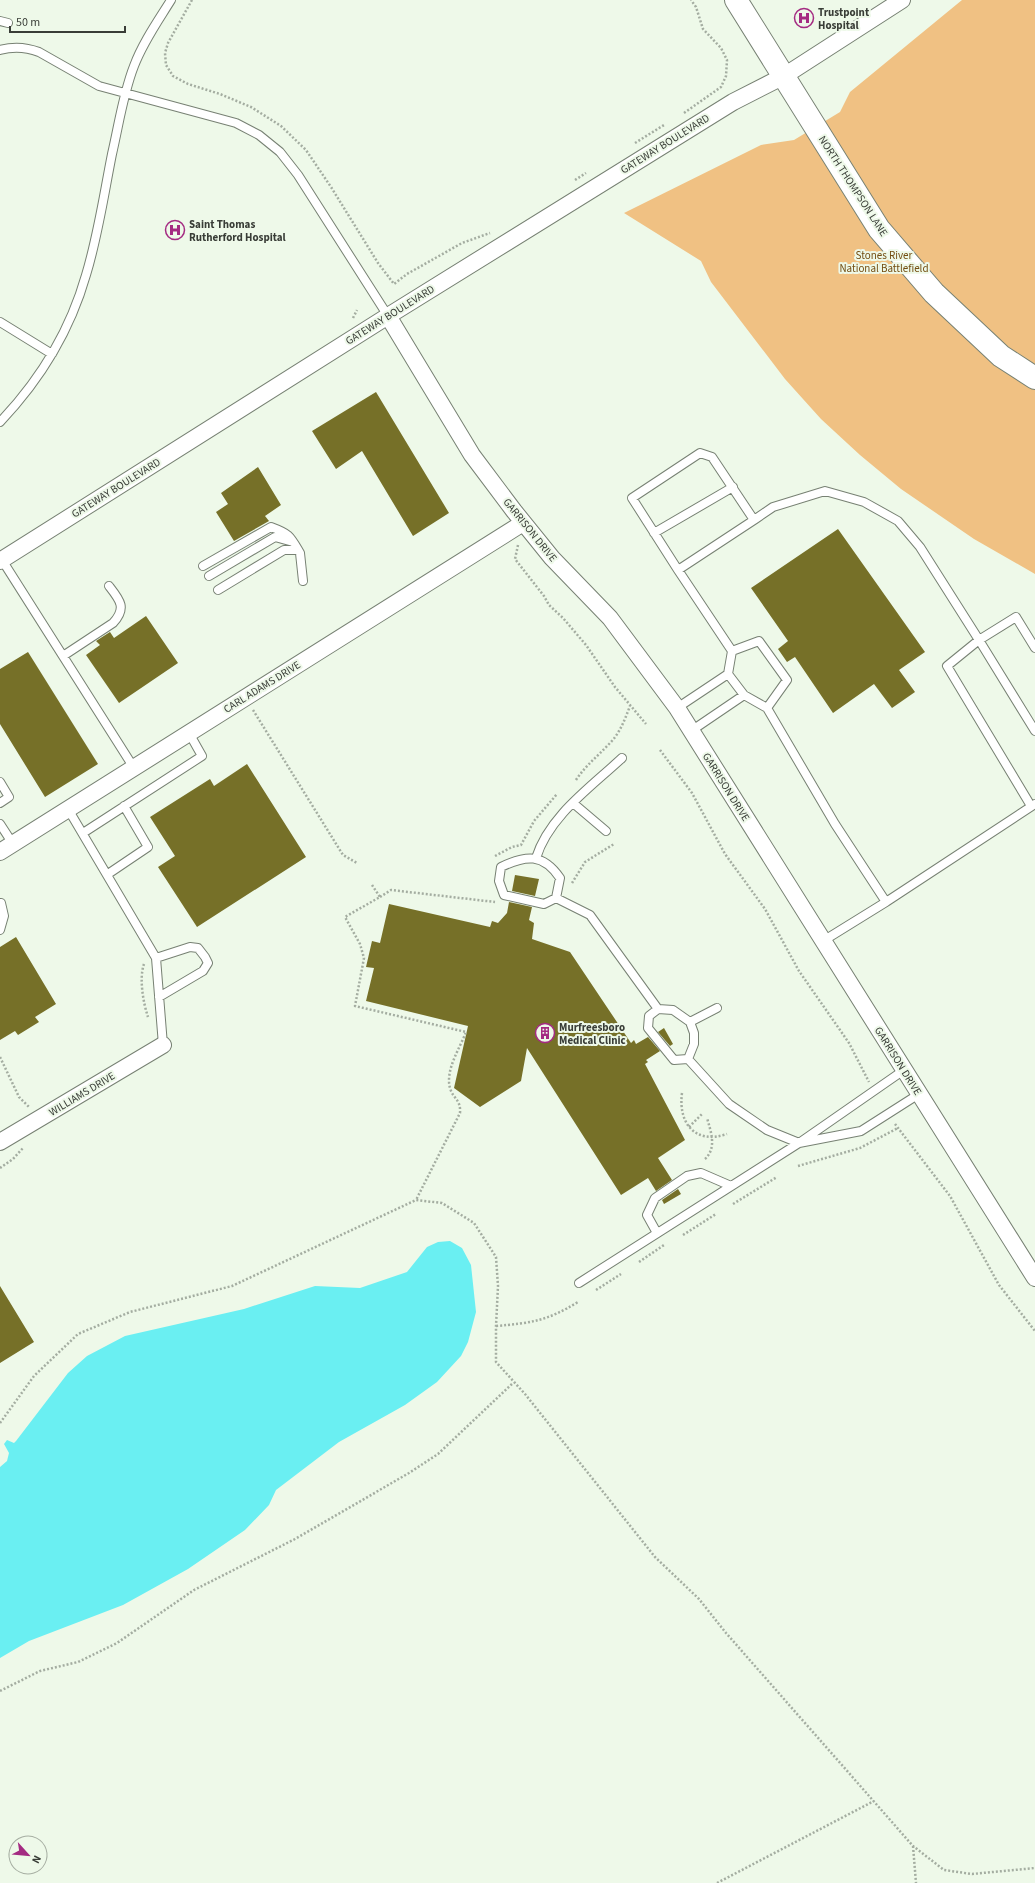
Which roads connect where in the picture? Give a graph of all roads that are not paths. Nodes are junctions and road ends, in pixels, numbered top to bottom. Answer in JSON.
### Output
{"nodes":[{"id":1,"x":171,"y":0,"type":"edge"},
{"id":2,"x":736,"y":0,"type":"edge"},
{"id":3,"x":902,"y":0,"type":"edge"},
{"id":4,"x":0,"y":50,"type":"edge"},
{"id":5,"x":784,"y":76,"type":"junction"},
{"id":6,"x":125,"y":93,"type":"junction"},
{"id":7,"x":388,"y":316,"type":"junction"},
{"id":8,"x":0,"y":322,"type":"edge"},
{"id":9,"x":52,"y":354,"type":"junction"},
{"id":10,"x":1035,"y":378,"type":"edge"},
{"id":11,"x":0,"y":422,"type":"edge"},
{"id":12,"x":733,"y":487,"type":"junction"},
{"id":13,"x":754,"y":520,"type":"junction"},
{"id":14,"x":523,"y":523,"type":"junction"},
{"id":15,"x":654,"y":533,"type":"junction"},
{"id":16,"x":293,"y":542,"type":"junction"},
{"id":17,"x":298,"y":550,"type":"junction"},
{"id":18,"x":1,"y":561,"type":"edge"},
{"id":19,"x":203,"y":566,"type":"dead end"},
{"id":20,"x":678,"y":570,"type":"junction"},
{"id":21,"x":209,"y":576,"type":"dead end"},
{"id":22,"x":303,"y":581,"type":"dead end"},
{"id":23,"x":109,"y":586,"type":"dead end"},
{"id":24,"x":218,"y":590,"type":"dead end"},
{"id":25,"x":978,"y":640,"type":"junction"},
{"id":26,"x":1035,"y":648,"type":"edge"},
{"id":27,"x":732,"y":651,"type":"junction"},
{"id":28,"x":63,"y":656,"type":"junction"},
{"id":29,"x":728,"y":674,"type":"junction"},
{"id":30,"x":744,"y":696,"type":"junction"},
{"id":31,"x":677,"y":708,"type":"junction"},
{"id":32,"x":767,"y":708,"type":"junction"},
{"id":33,"x":691,"y":731,"type":"junction"},
{"id":34,"x":1035,"y":731,"type":"edge"},
{"id":35,"x":189,"y":733,"type":"junction"},
{"id":36,"x":622,"y":758,"type":"dead end"},
{"id":37,"x":134,"y":768,"type":"junction"},
{"id":38,"x":0,"y":782,"type":"edge"},
{"id":39,"x":0,"y":803,"type":"edge"},
{"id":40,"x":573,"y":803,"type":"junction"},
{"id":41,"x":1033,"y":805,"type":"edge"},
{"id":42,"x":124,"y":806,"type":"junction"},
{"id":43,"x":68,"y":809,"type":"junction"},
{"id":44,"x":0,"y":824,"type":"edge"},
{"id":45,"x":606,"y":831,"type":"dead end"},
{"id":46,"x":83,"y":833,"type":"junction"},
{"id":47,"x":6,"y":848,"type":"edge"},
{"id":48,"x":536,"y":858,"type":"junction"},
{"id":49,"x":108,"y":874,"type":"junction"},
{"id":50,"x":556,"y":898,"type":"junction"},
{"id":51,"x":886,"y":902,"type":"junction"},
{"id":52,"x":1,"y":904,"type":"dead end"},
{"id":53,"x":0,"y":930,"type":"edge"},
{"id":54,"x":823,"y":941,"type":"junction"},
{"id":55,"x":156,"y":958,"type":"junction"},
{"id":56,"x":159,"y":997,"type":"junction"},
{"id":57,"x":717,"y":1008,"type":"dead end"},
{"id":58,"x":658,"y":1009,"type":"junction"},
{"id":59,"x":690,"y":1022,"type":"junction"},
{"id":60,"x":163,"y":1045,"type":"joint"},
{"id":61,"x":688,"y":1059,"type":"junction"},
{"id":62,"x":904,"y":1070,"type":"junction"},
{"id":63,"x":919,"y":1094,"type":"junction"},
{"id":64,"x":0,"y":1142,"type":"edge"},
{"id":65,"x":799,"y":1143,"type":"junction"},
{"id":66,"x":731,"y":1186,"type":"junction"},
{"id":67,"x":657,"y":1233,"type":"junction"},
{"id":68,"x":1035,"y":1278,"type":"edge"},
{"id":69,"x":579,"y":1283,"type":"dead end"}],
"edges":[{"from":1,"to":6,"type":"lane"},
{"from":2,"to":5,"type":"main road","name":"NORTH THOMPSON LANE"},
{"from":3,"to":5,"type":"street","name":"GATEWAY BOULEVARD"},
{"from":4,"to":6,"type":"lane"},
{"from":5,"to":7,"type":"street","name":"GATEWAY BOULEVARD"},
{"from":5,"to":10,"type":"main road","name":"NORTH THOMPSON LANE"},
{"from":6,"to":7,"type":"lane"},
{"from":6,"to":9,"type":"lane"},
{"from":7,"to":14,"type":"street","name":"GARRISON DRIVE"},
{"from":7,"to":18,"type":"street","name":"GATEWAY BOULEVARD"},
{"from":8,"to":9,"type":"lane"},
{"from":9,"to":11,"type":"lane"},
{"from":12,"to":13,"type":"lane"},
{"from":12,"to":15,"type":"lane"},
{"from":12,"to":15,"type":"lane"},
{"from":13,"to":20,"type":"lane"},
{"from":13,"to":25,"type":"lane"},
{"from":14,"to":31,"type":"street","name":"GARRISON DRIVE"},
{"from":14,"to":35,"type":"street","name":"CARL ADAMS DRIVE"},
{"from":15,"to":20,"type":"lane"},
{"from":16,"to":17,"type":"lane"},
{"from":16,"to":19,"type":"lane"},
{"from":16,"to":21,"type":"lane"},
{"from":17,"to":22,"type":"lane"},
{"from":17,"to":24,"type":"lane"},
{"from":18,"to":28,"type":"lane"},
{"from":20,"to":27,"type":"lane"},
{"from":23,"to":28,"type":"lane"},
{"from":25,"to":26,"type":"lane"},
{"from":25,"to":34,"type":"lane"},
{"from":25,"to":41,"type":"lane"},
{"from":27,"to":29,"type":"lane"},
{"from":27,"to":32,"type":"lane"},
{"from":28,"to":37,"type":"lane"},
{"from":29,"to":30,"type":"lane"},
{"from":29,"to":31,"type":"lane"},
{"from":30,"to":32,"type":"lane"},
{"from":30,"to":33,"type":"lane"},
{"from":31,"to":33,"type":"street","name":"GARRISON DRIVE"},
{"from":32,"to":51,"type":"lane"},
{"from":33,"to":54,"type":"street","name":"GARRISON DRIVE"},
{"from":35,"to":37,"type":"street","name":"CARL ADAMS DRIVE"},
{"from":35,"to":42,"type":"lane"},
{"from":36,"to":40,"type":"lane"},
{"from":37,"to":43,"type":"street","name":"CARL ADAMS DRIVE"},
{"from":38,"to":39,"type":"lane"},
{"from":40,"to":45,"type":"lane"},
{"from":40,"to":48,"type":"lane"},
{"from":41,"to":51,"type":"lane"},
{"from":42,"to":46,"type":"lane"},
{"from":42,"to":49,"type":"lane"},
{"from":43,"to":46,"type":"lane"},
{"from":43,"to":47,"type":"street","name":"CARL ADAMS DRIVE"},
{"from":44,"to":47,"type":"lane"},
{"from":46,"to":49,"type":"lane"},
{"from":48,"to":50,"type":"lane"},
{"from":48,"to":50,"type":"lane"},
{"from":49,"to":55,"type":"lane"},
{"from":50,"to":58,"type":"lane"},
{"from":51,"to":54,"type":"lane"},
{"from":52,"to":53,"type":"lane"},
{"from":54,"to":62,"type":"street","name":"GARRISON DRIVE"},
{"from":55,"to":56,"type":"lane"},
{"from":55,"to":56,"type":"lane"},
{"from":56,"to":60,"type":"lane"},
{"from":57,"to":59,"type":"lane"},
{"from":58,"to":59,"type":"lane"},
{"from":58,"to":61,"type":"lane"},
{"from":59,"to":61,"type":"lane"},
{"from":60,"to":64,"type":"street","name":"WILLIAMS DRIVE"},
{"from":61,"to":65,"type":"lane"},
{"from":62,"to":63,"type":"street","name":"GARRISON DRIVE"},
{"from":62,"to":65,"type":"lane"},
{"from":63,"to":65,"type":"lane"},
{"from":63,"to":68,"type":"street","name":"GARRISON DRIVE"},
{"from":65,"to":66,"type":"lane"},
{"from":66,"to":67,"type":"lane"},
{"from":66,"to":67,"type":"lane"},
{"from":67,"to":69,"type":"lane"}]}
